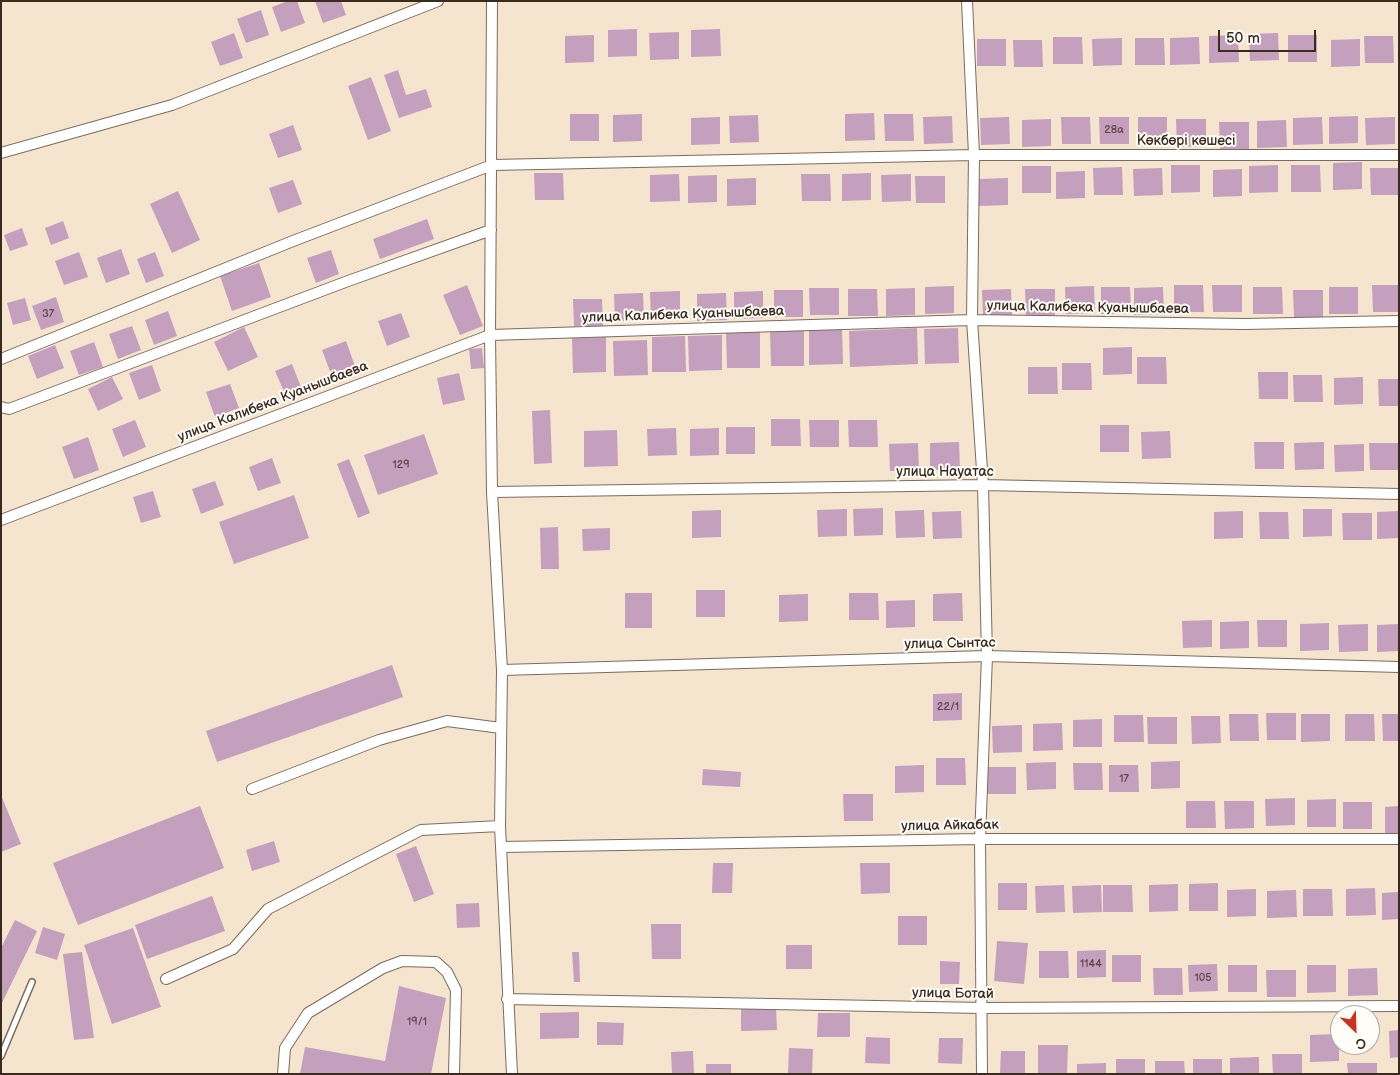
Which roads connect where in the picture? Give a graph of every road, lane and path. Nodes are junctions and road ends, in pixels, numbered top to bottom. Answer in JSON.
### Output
{"nodes":[{"id":1,"x":438,"y":1,"type":"edge"},
{"id":2,"x":492,"y":1,"type":"edge"},
{"id":3,"x":966,"y":1,"type":"edge"},
{"id":4,"x":1,"y":153,"type":"edge"},
{"id":5,"x":974,"y":155,"type":"junction"},
{"id":6,"x":1399,"y":155,"type":"edge"},
{"id":7,"x":492,"y":165,"type":"junction"},
{"id":8,"x":492,"y":230,"type":"junction"},
{"id":9,"x":972,"y":320,"type":"junction"},
{"id":10,"x":1399,"y":321,"type":"edge"},
{"id":11,"x":490,"y":335,"type":"junction"},
{"id":12,"x":1,"y":359,"type":"edge"},
{"id":13,"x":1,"y":407,"type":"edge"},
{"id":14,"x":983,"y":485,"type":"junction"},
{"id":15,"x":492,"y":492,"type":"junction"},
{"id":16,"x":1399,"y":494,"type":"edge"},
{"id":17,"x":1,"y":520,"type":"edge"},
{"id":18,"x":987,"y":656,"type":"junction"},
{"id":19,"x":1399,"y":667,"type":"edge"},
{"id":20,"x":502,"y":670,"type":"junction"},
{"id":21,"x":501,"y":728,"type":"junction"},
{"id":22,"x":252,"y":789,"type":"dead end"},
{"id":23,"x":500,"y":826,"type":"junction"},
{"id":24,"x":980,"y":839,"type":"junction"},
{"id":25,"x":1399,"y":840,"type":"edge"},
{"id":26,"x":501,"y":847,"type":"junction"},
{"id":27,"x":166,"y":979,"type":"dead end"},
{"id":28,"x":32,"y":982,"type":"dead end"},
{"id":29,"x":507,"y":999,"type":"junction"},
{"id":30,"x":1399,"y":1006,"type":"edge"},
{"id":31,"x":982,"y":1008,"type":"junction"},
{"id":32,"x":1,"y":1056,"type":"edge"},
{"id":33,"x":283,"y":1074,"type":"edge"},
{"id":34,"x":454,"y":1074,"type":"edge"},
{"id":35,"x":512,"y":1074,"type":"edge"},
{"id":36,"x":982,"y":1074,"type":"edge"}],
"edges":[{"from":1,"to":4,"type":"street"},
{"from":2,"to":7,"type":"street"},
{"from":3,"to":5,"type":"street"},
{"from":5,"to":6,"type":"street","name":"Көкбөрі көшесі"},
{"from":5,"to":7,"type":"street","name":"Көкбөрі көшесі"},
{"from":5,"to":9,"type":"street"},
{"from":7,"to":8,"type":"street"},
{"from":7,"to":12,"type":"street","name":"Көкбөрі көшесі"},
{"from":8,"to":11,"type":"street"},
{"from":8,"to":13,"type":"street"},
{"from":9,"to":10,"type":"street","name":"улица Калибека Куанышбаева"},
{"from":9,"to":11,"type":"street","name":"улица Калибека Куанышбаева"},
{"from":9,"to":14,"type":"street"},
{"from":11,"to":15,"type":"street"},
{"from":11,"to":17,"type":"street","name":"улица Калибека Куанышбаева"},
{"from":14,"to":15,"type":"street","name":"улица Науатас"},
{"from":14,"to":16,"type":"street","name":"улица Науатас"},
{"from":14,"to":18,"type":"street"},
{"from":15,"to":20,"type":"street"},
{"from":18,"to":19,"type":"street","name":"улица Сынтас"},
{"from":18,"to":20,"type":"street","name":"улица Сынтас"},
{"from":18,"to":24,"type":"street"},
{"from":20,"to":21,"type":"street"},
{"from":21,"to":22,"type":"street"},
{"from":21,"to":23,"type":"street"},
{"from":23,"to":26,"type":"street"},
{"from":23,"to":27,"type":"street"},
{"from":24,"to":25,"type":"street","name":"улица Айкабак"},
{"from":24,"to":26,"type":"street","name":"улица Айкабак"},
{"from":24,"to":31,"type":"street"},
{"from":26,"to":29,"type":"street"},
{"from":28,"to":32,"type":"lane"},
{"from":29,"to":31,"type":"street","name":"улица Ботай"},
{"from":29,"to":35,"type":"street"},
{"from":30,"to":31,"type":"street","name":"улица Ботай"},
{"from":31,"to":36,"type":"street"},
{"from":33,"to":34,"type":"street"}]}
